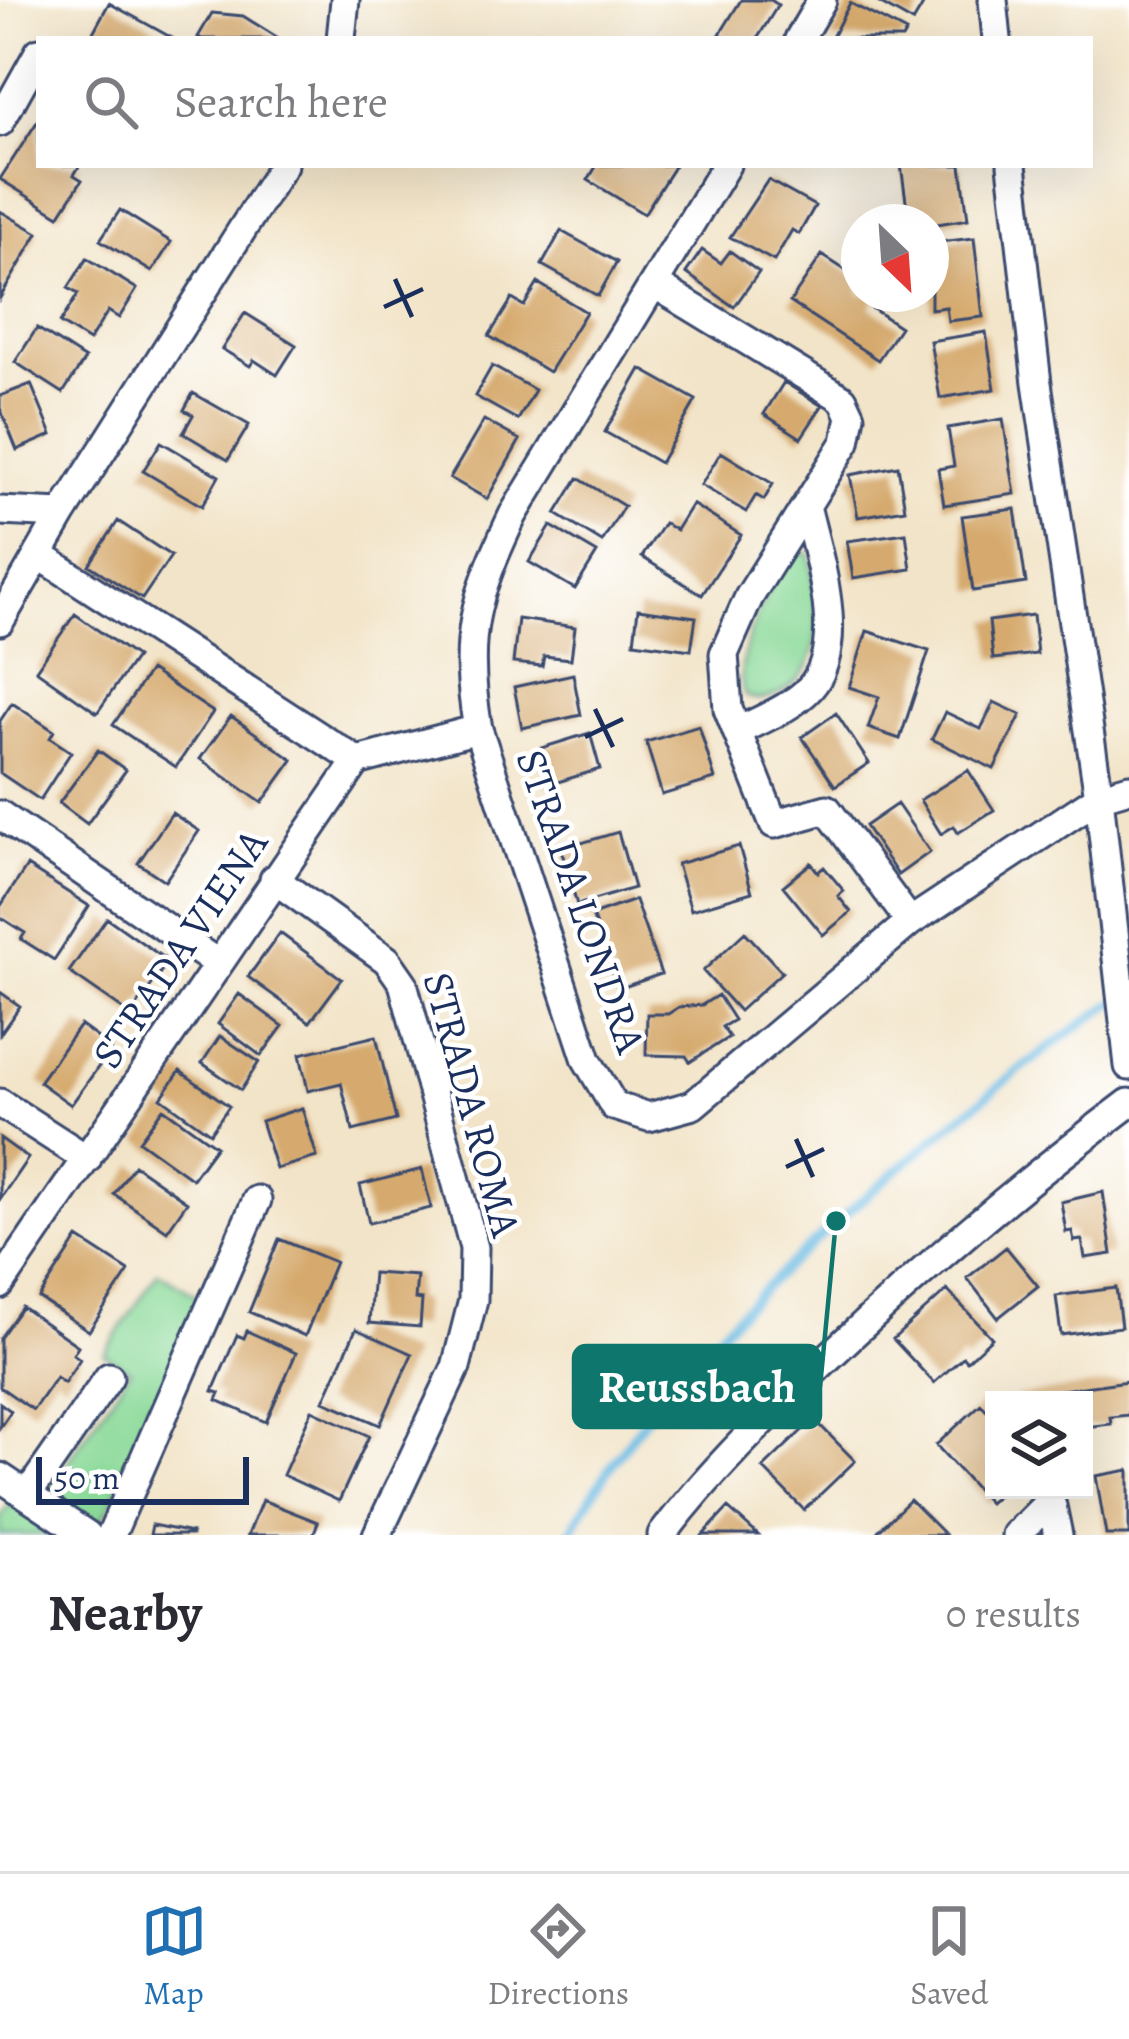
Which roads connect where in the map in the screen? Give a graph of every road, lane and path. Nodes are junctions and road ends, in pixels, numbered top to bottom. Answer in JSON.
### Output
{"nodes":[{"id":1,"x":344,"y":0,"type":"edge"},
{"id":2,"x":822,"y":0,"type":"edge"},
{"id":3,"x":993,"y":0,"type":"edge"},
{"id":4,"x":341,"y":36,"type":"edge"},
{"id":5,"x":802,"y":36,"type":"edge"},
{"id":6,"x":997,"y":36,"type":"edge"},
{"id":7,"x":36,"y":57,"type":"edge"},
{"id":8,"x":2,"y":114,"type":"edge"},
{"id":9,"x":282,"y":168,"type":"edge"},
{"id":10,"x":724,"y":168,"type":"edge"},
{"id":11,"x":1012,"y":168,"type":"edge"},
{"id":12,"x":656,"y":285,"type":"junction"},
{"id":13,"x":806,"y":506,"type":"junction"},
{"id":14,"x":0,"y":511,"type":"edge"},
{"id":15,"x":62,"y":514,"type":"junction"},
{"id":16,"x":39,"y":555,"type":"junction"},
{"id":17,"x":0,"y":621,"type":"edge"},
{"id":18,"x":478,"y":729,"type":"junction"},
{"id":19,"x":737,"y":732,"type":"junction"},
{"id":20,"x":357,"y":761,"type":"junction"},
{"id":21,"x":1129,"y":788,"type":"edge"},
{"id":22,"x":1099,"y":797,"type":"junction"},
{"id":23,"x":0,"y":815,"type":"edge"},
{"id":24,"x":274,"y":879,"type":"junction"},
{"id":25,"x":910,"y":922,"type":"junction"},
{"id":26,"x":217,"y":963,"type":"junction"},
{"id":27,"x":1129,"y":1066,"type":"edge"},
{"id":28,"x":0,"y":1103,"type":"edge"},
{"id":29,"x":1129,"y":1103,"type":"edge"},
{"id":30,"x":87,"y":1159,"type":"junction"},
{"id":31,"x":257,"y":1200,"type":"dead end"},
{"id":32,"x":0,"y":1285,"type":"edge"},
{"id":33,"x":109,"y":1377,"type":"dead end"},
{"id":34,"x":0,"y":1477,"type":"edge"},
{"id":35,"x":27,"y":1495,"type":"junction"},
{"id":36,"x":87,"y":1535,"type":"edge"},
{"id":37,"x":111,"y":1535,"type":"edge"},
{"id":38,"x":377,"y":1535,"type":"edge"},
{"id":39,"x":662,"y":1535,"type":"edge"},
{"id":40,"x":1016,"y":1535,"type":"edge"},
{"id":41,"x":1058,"y":1535,"type":"edge"}],
"edges":[{"from":1,"to":4,"type":"street"},
{"from":2,"to":5,"type":"street"},
{"from":3,"to":6,"type":"street"},
{"from":7,"to":8,"type":"street"},
{"from":9,"to":15,"type":"street"},
{"from":10,"to":12,"type":"street","name":"STRADA LONDRA"},
{"from":11,"to":22,"type":"street"},
{"from":12,"to":13,"type":"street"},
{"from":12,"to":18,"type":"street","name":"STRADA LONDRA"},
{"from":13,"to":19,"type":"street"},
{"from":13,"to":19,"type":"street"},
{"from":14,"to":15,"type":"street"},
{"from":15,"to":16,"type":"street"},
{"from":16,"to":17,"type":"street"},
{"from":16,"to":20,"type":"street"},
{"from":18,"to":20,"type":"street"},
{"from":18,"to":25,"type":"street","name":"STRADA LONDRA"},
{"from":19,"to":25,"type":"street"},
{"from":20,"to":24,"type":"street","name":"STRADA VIENA"},
{"from":21,"to":22,"type":"street","name":"STRADA LONDRA"},
{"from":22,"to":25,"type":"street","name":"STRADA LONDRA"},
{"from":22,"to":27,"type":"street"},
{"from":23,"to":26,"type":"street"},
{"from":24,"to":26,"type":"street","name":"STRADA VIENA"},
{"from":24,"to":38,"type":"street","name":"STRADA ROMA"},
{"from":26,"to":30,"type":"street","name":"STRADA VIENA"},
{"from":28,"to":30,"type":"street"},
{"from":29,"to":39,"type":"street"},
{"from":30,"to":32,"type":"street","name":"STRADA VIENA"},
{"from":31,"to":37,"type":"street"},
{"from":33,"to":35,"type":"street"},
{"from":34,"to":35,"type":"street"},
{"from":35,"to":36,"type":"street"},
{"from":40,"to":41,"type":"street"}]}
